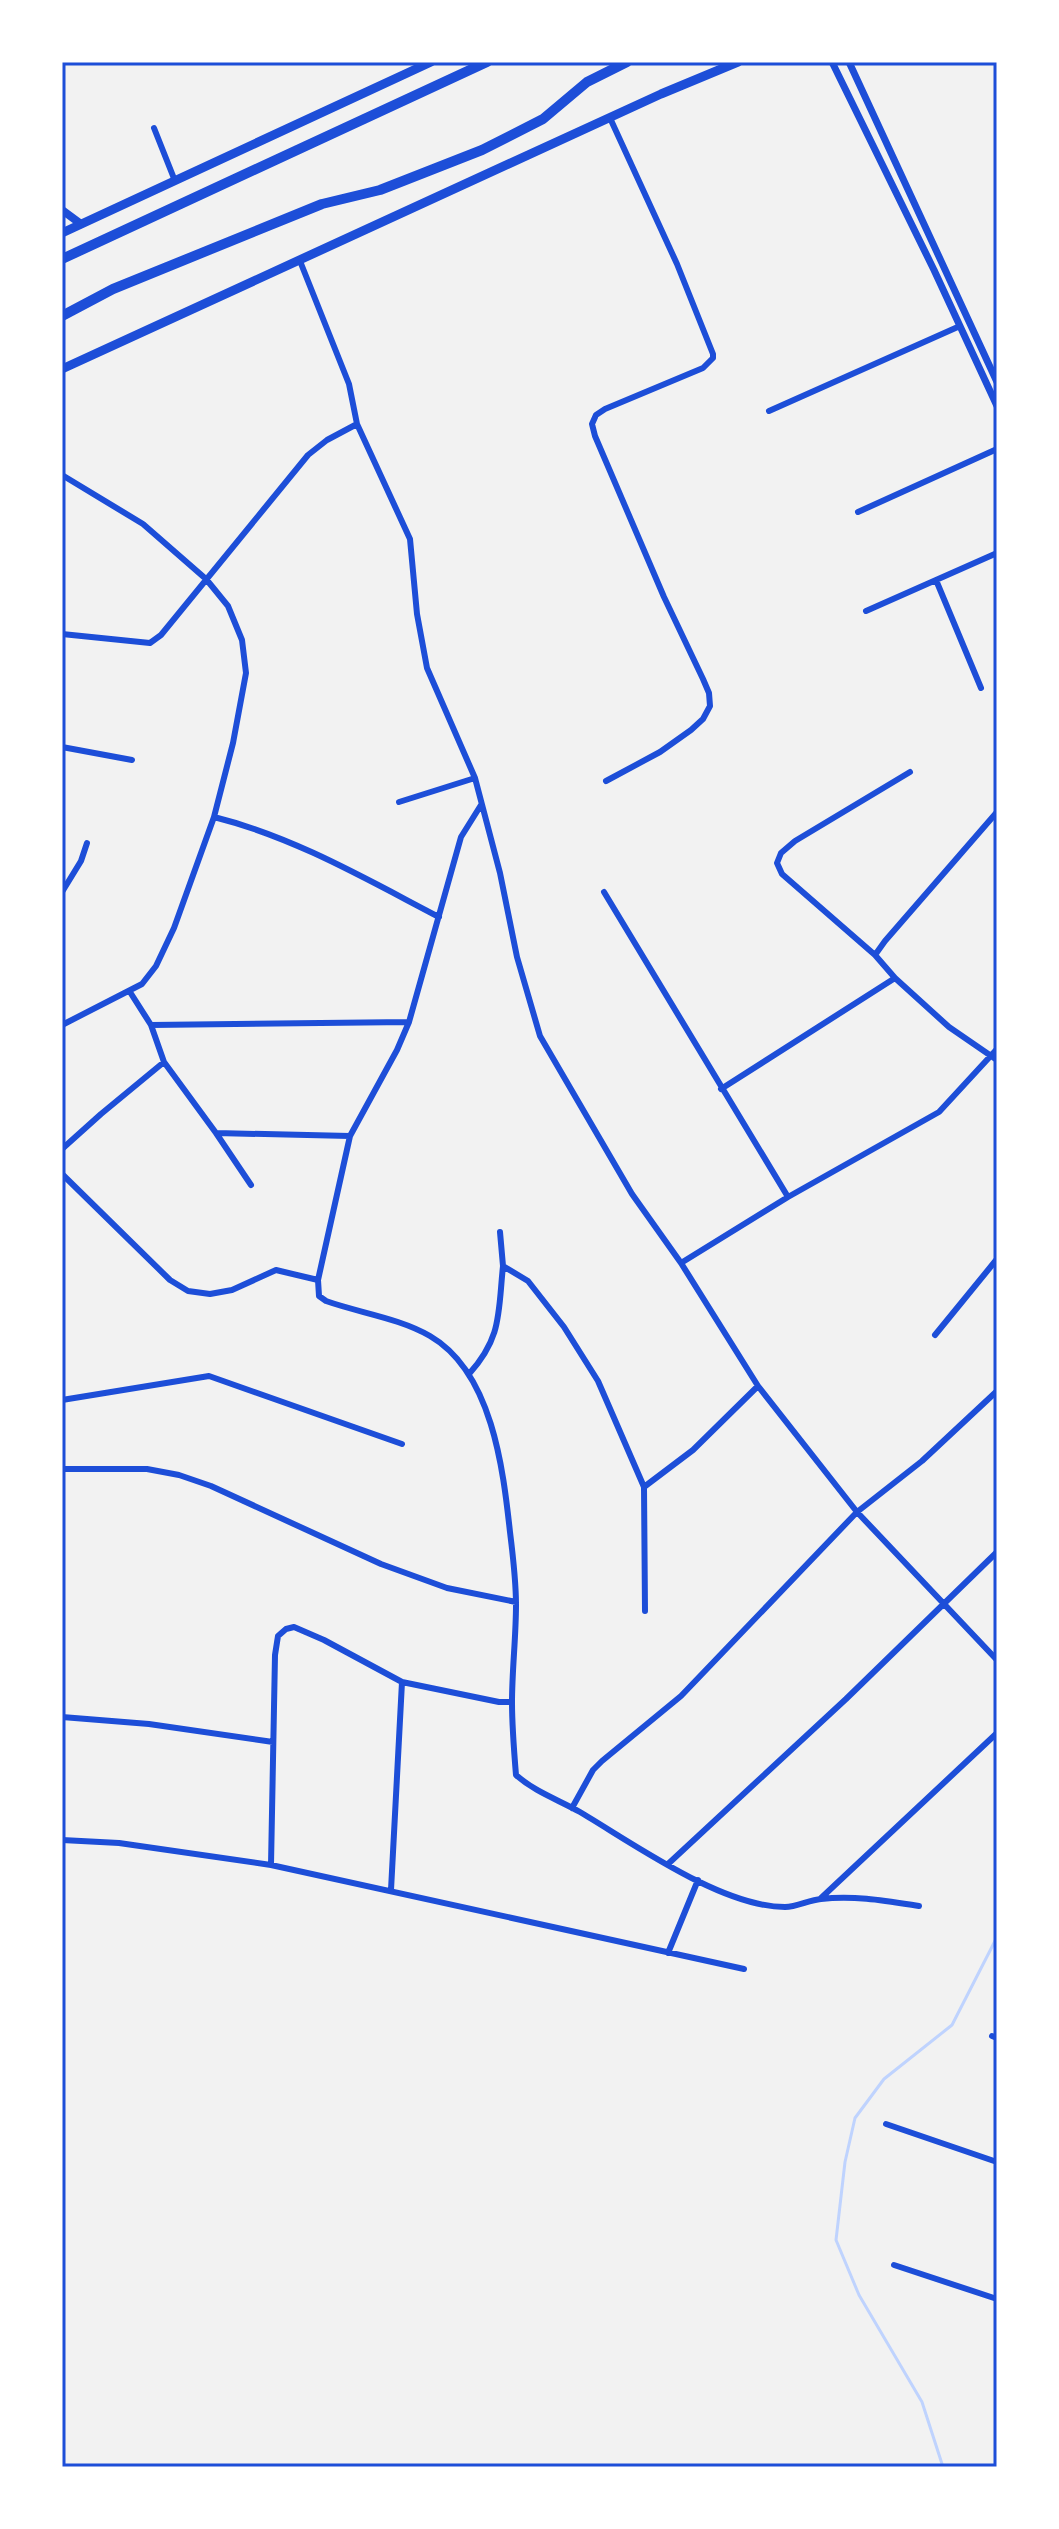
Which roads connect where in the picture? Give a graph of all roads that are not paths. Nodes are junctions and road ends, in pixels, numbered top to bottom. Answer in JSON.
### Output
{"nodes":[{"id":1,"x":431,"y":62,"type":"edge"},
{"id":2,"x":487,"y":62,"type":"edge"},
{"id":3,"x":627,"y":62,"type":"edge"},
{"id":4,"x":738,"y":62,"type":"edge"},
{"id":5,"x":832,"y":62,"type":"edge"},
{"id":6,"x":849,"y":62,"type":"edge"},
{"id":7,"x":610,"y":118,"type":"junction"},
{"id":8,"x":154,"y":128,"type":"dead end"},
{"id":9,"x":175,"y":181,"type":"junction"},
{"id":10,"x":62,"y":210,"type":"edge"},
{"id":11,"x":81,"y":224,"type":"junction"},
{"id":12,"x":62,"y":233,"type":"edge"},
{"id":13,"x":62,"y":259,"type":"edge"},
{"id":14,"x":300,"y":261,"type":"junction"},
{"id":15,"x":62,"y":316,"type":"edge"},
{"id":16,"x":960,"y":326,"type":"junction"},
{"id":17,"x":62,"y":369,"type":"edge"},
{"id":18,"x":997,"y":382,"type":"edge"},
{"id":19,"x":997,"y":406,"type":"edge"},
{"id":20,"x":769,"y":411,"type":"dead end"},
{"id":21,"x":357,"y":424,"type":"junction"},
{"id":22,"x":997,"y":449,"type":"edge"},
{"id":23,"x":62,"y":475,"type":"edge"},
{"id":24,"x":858,"y":512,"type":"dead end"},
{"id":25,"x":997,"y":553,"type":"edge"},
{"id":26,"x":206,"y":579,"type":"junction"},
{"id":27,"x":936,"y":580,"type":"junction"},
{"id":28,"x":866,"y":611,"type":"dead end"},
{"id":29,"x":62,"y":634,"type":"edge"},
{"id":30,"x":981,"y":688,"type":"dead end"},
{"id":31,"x":62,"y":747,"type":"edge"},
{"id":32,"x":132,"y":760,"type":"dead end"},
{"id":33,"x":910,"y":772,"type":"dead end"},
{"id":34,"x":475,"y":778,"type":"junction"},
{"id":35,"x":606,"y":781,"type":"dead end"},
{"id":36,"x":399,"y":802,"type":"dead end"},
{"id":37,"x":481,"y":805,"type":"junction"},
{"id":38,"x":997,"y":812,"type":"edge"},
{"id":39,"x":214,"y":817,"type":"junction"},
{"id":40,"x":87,"y":843,"type":"dead end"},
{"id":41,"x":62,"y":892,"type":"edge"},
{"id":42,"x":604,"y":892,"type":"dead end"},
{"id":43,"x":439,"y":917,"type":"junction"},
{"id":44,"x":875,"y":955,"type":"junction"},
{"id":45,"x":895,"y":978,"type":"junction"},
{"id":46,"x":130,"y":992,"type":"junction"},
{"id":47,"x":409,"y":1022,"type":"junction"},
{"id":48,"x":62,"y":1025,"type":"edge"},
{"id":49,"x":151,"y":1025,"type":"junction"},
{"id":50,"x":995,"y":1055,"type":"edge"},
{"id":51,"x":164,"y":1062,"type":"junction"},
{"id":52,"x":721,"y":1089,"type":"junction"},
{"id":53,"x":216,"y":1133,"type":"junction"},
{"id":54,"x":350,"y":1136,"type":"junction"},
{"id":55,"x":62,"y":1149,"type":"edge"},
{"id":56,"x":62,"y":1174,"type":"edge"},
{"id":57,"x":251,"y":1185,"type":"dead end"},
{"id":58,"x":788,"y":1197,"type":"junction"},
{"id":59,"x":500,"y":1232,"type":"dead end"},
{"id":60,"x":997,"y":1259,"type":"edge"},
{"id":61,"x":681,"y":1263,"type":"junction"},
{"id":62,"x":503,"y":1266,"type":"junction"},
{"id":63,"x":318,"y":1280,"type":"junction"},
{"id":64,"x":935,"y":1335,"type":"dead end"},
{"id":65,"x":469,"y":1374,"type":"junction"},
{"id":66,"x":758,"y":1386,"type":"junction"},
{"id":67,"x":997,"y":1391,"type":"edge"},
{"id":68,"x":62,"y":1400,"type":"edge"},
{"id":69,"x":402,"y":1444,"type":"dead end"},
{"id":70,"x":62,"y":1469,"type":"edge"},
{"id":71,"x":644,"y":1487,"type":"junction"},
{"id":72,"x":857,"y":1512,"type":"junction"},
{"id":73,"x":997,"y":1552,"type":"edge"},
{"id":74,"x":516,"y":1602,"type":"junction"},
{"id":75,"x":943,"y":1603,"type":"junction"},
{"id":76,"x":645,"y":1611,"type":"dead end"},
{"id":77,"x":997,"y":1660,"type":"edge"},
{"id":78,"x":402,"y":1682,"type":"junction"},
{"id":79,"x":512,"y":1702,"type":"junction"},
{"id":80,"x":62,"y":1717,"type":"edge"},
{"id":81,"x":997,"y":1733,"type":"edge"},
{"id":82,"x":273,"y":1742,"type":"junction"},
{"id":83,"x":572,"y":1808,"type":"junction"},
{"id":84,"x":62,"y":1840,"type":"edge"},
{"id":85,"x":668,"y":1864,"type":"junction"},
{"id":86,"x":271,"y":1865,"type":"junction"},
{"id":87,"x":698,"y":1880,"type":"junction"},
{"id":88,"x":391,"y":1890,"type":"junction"},
{"id":89,"x":820,"y":1899,"type":"junction"},
{"id":90,"x":919,"y":1906,"type":"dead end"},
{"id":91,"x":668,"y":1953,"type":"junction"},
{"id":92,"x":744,"y":1969,"type":"dead end"},
{"id":93,"x":886,"y":2124,"type":"dead end"},
{"id":94,"x":997,"y":2162,"type":"edge"},
{"id":95,"x":894,"y":2265,"type":"dead end"},
{"id":96,"x":997,"y":2299,"type":"edge"}],
"edges":[{"from":1,"to":9,"type":"main road"},
{"from":2,"to":13,"type":"highway"},
{"from":3,"to":15,"type":"highway"},
{"from":4,"to":7,"type":"main road"},
{"from":5,"to":16,"type":"street"},
{"from":6,"to":18,"type":"street"},
{"from":7,"to":14,"type":"main road"},
{"from":7,"to":35,"type":"street"},
{"from":8,"to":9,"type":"street"},
{"from":9,"to":11,"type":"main road"},
{"from":10,"to":11,"type":"main road"},
{"from":11,"to":12,"type":"main road"},
{"from":14,"to":17,"type":"main road"},
{"from":14,"to":21,"type":"street"},
{"from":16,"to":19,"type":"street"},
{"from":16,"to":20,"type":"street"},
{"from":21,"to":26,"type":"street"},
{"from":21,"to":34,"type":"street"},
{"from":22,"to":24,"type":"street"},
{"from":23,"to":26,"type":"street"},
{"from":25,"to":27,"type":"street"},
{"from":26,"to":29,"type":"street"},
{"from":26,"to":39,"type":"street"},
{"from":27,"to":28,"type":"street"},
{"from":27,"to":30,"type":"street"},
{"from":31,"to":32,"type":"street"},
{"from":33,"to":44,"type":"street"},
{"from":34,"to":36,"type":"street"},
{"from":34,"to":37,"type":"street"},
{"from":37,"to":43,"type":"street"},
{"from":37,"to":61,"type":"street"},
{"from":38,"to":44,"type":"street"},
{"from":39,"to":43,"type":"street"},
{"from":39,"to":46,"type":"street"},
{"from":40,"to":41,"type":"street"},
{"from":42,"to":52,"type":"street"},
{"from":43,"to":47,"type":"street"},
{"from":44,"to":45,"type":"street"},
{"from":45,"to":50,"type":"street"},
{"from":45,"to":52,"type":"street"},
{"from":46,"to":48,"type":"street"},
{"from":46,"to":49,"type":"street"},
{"from":47,"to":49,"type":"street"},
{"from":47,"to":54,"type":"street"},
{"from":49,"to":51,"type":"street"},
{"from":50,"to":58,"type":"street"},
{"from":51,"to":53,"type":"street"},
{"from":51,"to":55,"type":"street"},
{"from":52,"to":58,"type":"street"},
{"from":53,"to":54,"type":"street"},
{"from":53,"to":57,"type":"street"},
{"from":54,"to":63,"type":"street"},
{"from":56,"to":63,"type":"street"},
{"from":58,"to":61,"type":"street"},
{"from":59,"to":62,"type":"street"},
{"from":60,"to":64,"type":"street"},
{"from":61,"to":66,"type":"street"},
{"from":62,"to":65,"type":"street"},
{"from":62,"to":71,"type":"street"},
{"from":63,"to":65,"type":"street"},
{"from":65,"to":74,"type":"street"},
{"from":66,"to":71,"type":"street"},
{"from":66,"to":72,"type":"street"},
{"from":67,"to":72,"type":"street"},
{"from":68,"to":69,"type":"street"},
{"from":70,"to":74,"type":"street"},
{"from":71,"to":76,"type":"street"},
{"from":72,"to":75,"type":"street"},
{"from":72,"to":83,"type":"street"},
{"from":73,"to":75,"type":"street"},
{"from":74,"to":79,"type":"street"},
{"from":75,"to":77,"type":"street"},
{"from":75,"to":85,"type":"street"},
{"from":78,"to":79,"type":"street"},
{"from":78,"to":82,"type":"street"},
{"from":78,"to":88,"type":"street"},
{"from":79,"to":83,"type":"street"},
{"from":80,"to":82,"type":"street"},
{"from":81,"to":89,"type":"street"},
{"from":82,"to":86,"type":"street"},
{"from":83,"to":85,"type":"street"},
{"from":84,"to":86,"type":"street"},
{"from":85,"to":87,"type":"street"},
{"from":86,"to":88,"type":"street"},
{"from":87,"to":89,"type":"street"},
{"from":87,"to":91,"type":"street"},
{"from":88,"to":91,"type":"street"},
{"from":89,"to":90,"type":"street"},
{"from":91,"to":92,"type":"street"},
{"from":93,"to":94,"type":"street"},
{"from":95,"to":96,"type":"street"}]}
